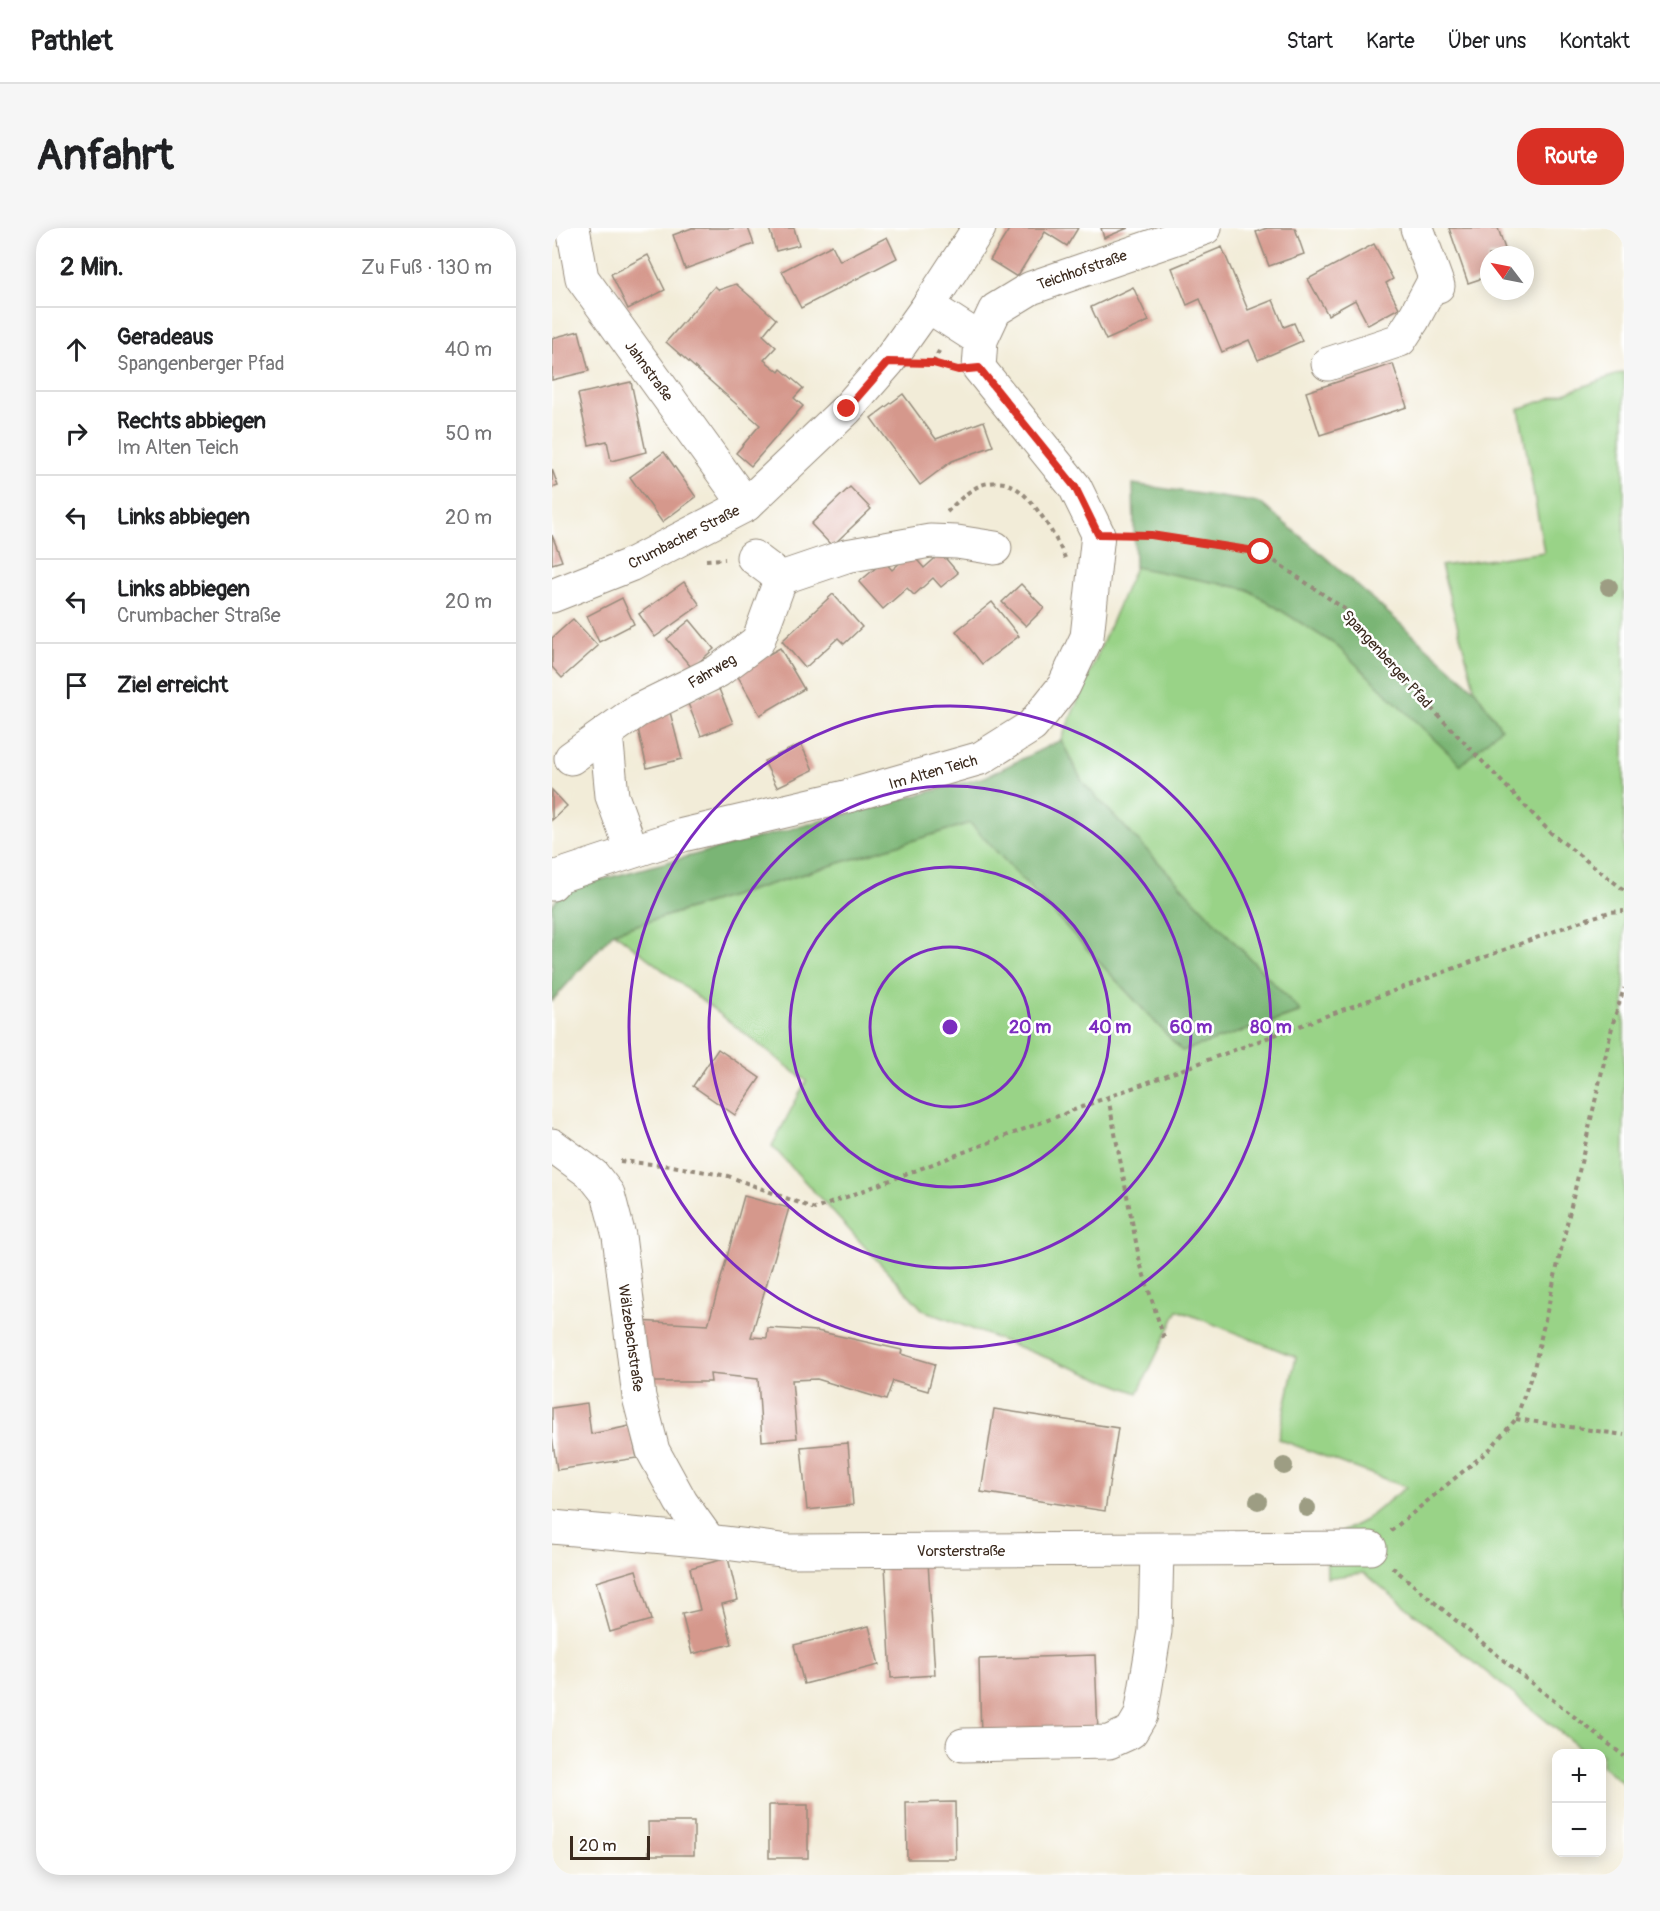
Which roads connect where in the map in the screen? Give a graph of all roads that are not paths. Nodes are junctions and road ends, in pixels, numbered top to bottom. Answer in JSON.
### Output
{"nodes":[{"id":1,"x":573,"y":228,"type":"edge"},
{"id":2,"x":979,"y":228,"type":"edge"},
{"id":3,"x":1205,"y":228,"type":"edge"},
{"id":4,"x":1417,"y":228,"type":"edge"},
{"id":5,"x":928,"y":306,"type":"junction"},
{"id":6,"x":980,"y":354,"type":"junction"},
{"id":7,"x":1328,"y":364,"type":"dead end"},
{"id":8,"x":746,"y":506,"type":"junction"},
{"id":9,"x":995,"y":548,"type":"dead end"},
{"id":10,"x":753,"y":557,"type":"dead end"},
{"id":11,"x":782,"y":578,"type":"junction"},
{"id":12,"x":552,"y":596,"type":"edge"},
{"id":13,"x":606,"y":733,"type":"junction"},
{"id":14,"x":571,"y":758,"type":"dead end"},
{"id":15,"x":632,"y":851,"type":"junction"},
{"id":16,"x":552,"y":884,"type":"edge"},
{"id":17,"x":564,"y":1154,"type":"edge"},
{"id":18,"x":552,"y":1527,"type":"edge"},
{"id":19,"x":709,"y":1541,"type":"junction"},
{"id":20,"x":1370,"y":1548,"type":"road end"},
{"id":21,"x":1157,"y":1550,"type":"junction"},
{"id":22,"x":963,"y":1745,"type":"dead end"}],
"edges":[{"from":1,"to":8,"type":"street","name":"Jahnstraße"},
{"from":2,"to":5,"type":"street","name":"Crumbacher Straße"},
{"from":3,"to":6,"type":"street","name":"Teichhofstraße"},
{"from":4,"to":7,"type":"street"},
{"from":5,"to":6,"type":"street"},
{"from":5,"to":8,"type":"street","name":"Crumbacher Straße"},
{"from":6,"to":15,"type":"street","name":"Im Alten Teich"},
{"from":8,"to":12,"type":"street","name":"Crumbacher Straße"},
{"from":9,"to":11,"type":"street"},
{"from":10,"to":11,"type":"street"},
{"from":11,"to":13,"type":"street","name":"Fahrweg"},
{"from":13,"to":14,"type":"street","name":"Fahrweg"},
{"from":13,"to":15,"type":"street"},
{"from":15,"to":16,"type":"street","name":"Im Alten Teich"},
{"from":17,"to":19,"type":"street","name":"Wälzebachstraße"},
{"from":18,"to":19,"type":"street","name":"Vorsterstraße"},
{"from":19,"to":21,"type":"street","name":"Vorsterstraße"},
{"from":20,"to":21,"type":"street","name":"Vorsterstraße"},
{"from":21,"to":22,"type":"street"}]}
